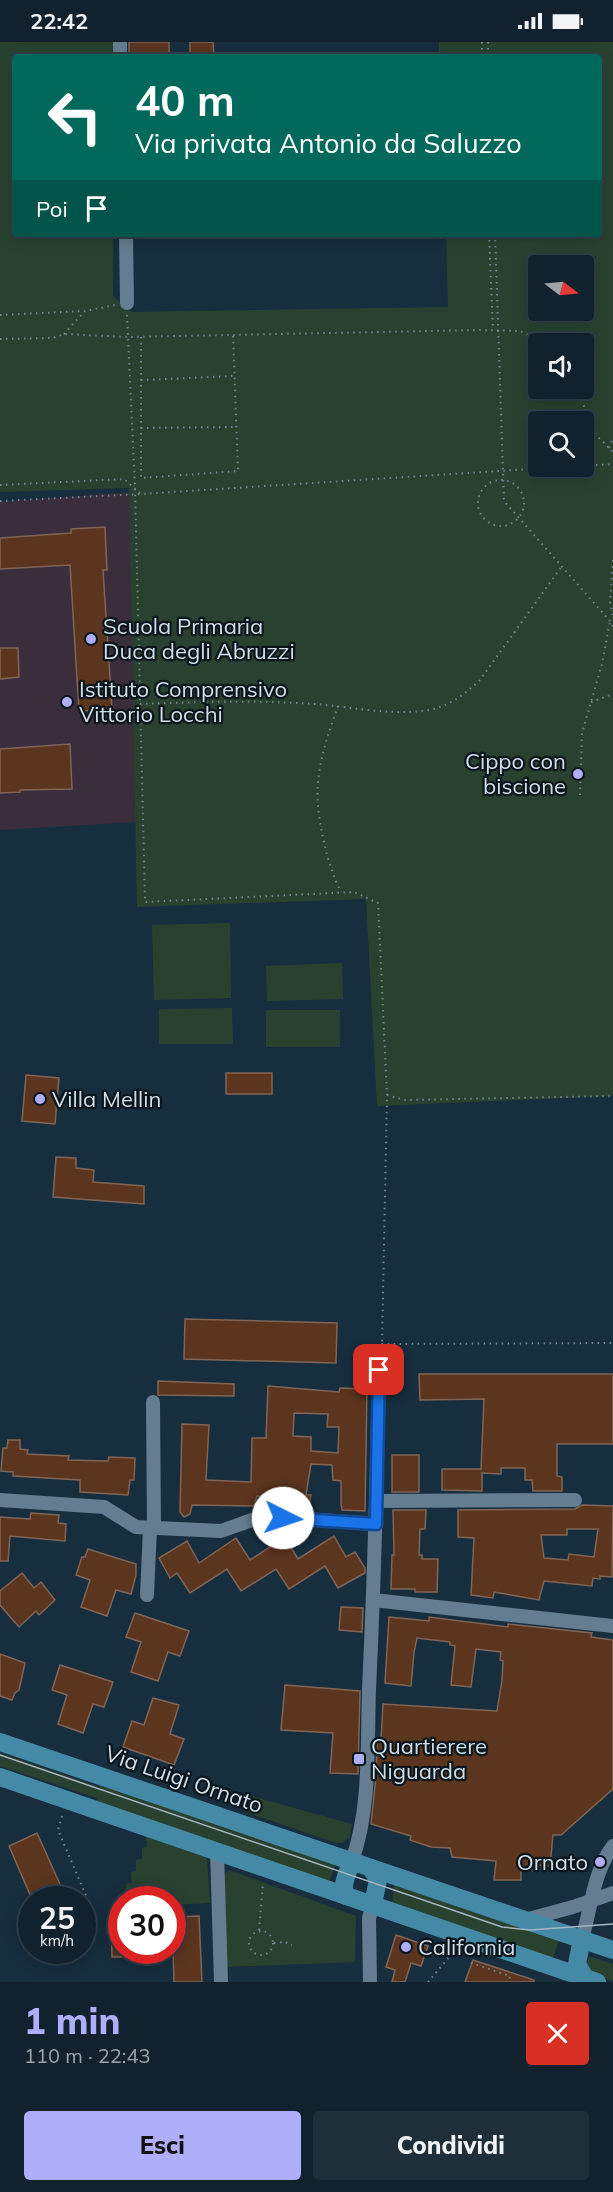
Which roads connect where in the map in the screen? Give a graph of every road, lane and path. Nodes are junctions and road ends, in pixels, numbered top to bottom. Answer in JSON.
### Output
{"nodes":[{"id":1,"x":126,"y":237,"type":"edge"},
{"id":2,"x":489,"y":237,"type":"edge"},
{"id":3,"x":495,"y":237,"type":"edge"},
{"id":4,"x":127,"y":303,"type":"junction"},
{"id":5,"x":85,"y":311,"type":"junction"},
{"id":6,"x":0,"y":315,"type":"edge"},
{"id":7,"x":493,"y":330,"type":"junction"},
{"id":8,"x":498,"y":331,"type":"junction"},
{"id":9,"x":64,"y":334,"type":"junction"},
{"id":10,"x":528,"y":334,"type":"edge"},
{"id":11,"x":233,"y":335,"type":"junction"},
{"id":12,"x":128,"y":337,"type":"junction"},
{"id":13,"x":141,"y":337,"type":"junction"},
{"id":14,"x":0,"y":339,"type":"edge"},
{"id":15,"x":234,"y":376,"type":"junction"},
{"id":16,"x":141,"y":380,"type":"junction"},
{"id":17,"x":582,"y":399,"type":"edge"},
{"id":18,"x":236,"y":427,"type":"junction"},
{"id":19,"x":141,"y":428,"type":"junction"},
{"id":20,"x":613,"y":438,"type":"edge"},
{"id":21,"x":609,"y":448,"type":"junction"},
{"id":22,"x":613,"y":452,"type":"edge"},
{"id":23,"x":613,"y":465,"type":"edge"},
{"id":24,"x":594,"y":466,"type":"edge"},
{"id":25,"x":528,"y":469,"type":"edge"},
{"id":26,"x":503,"y":471,"type":"junction"},
{"id":27,"x":504,"y":480,"type":"junction"},
{"id":28,"x":0,"y":485,"type":"edge"},
{"id":29,"x":135,"y":488,"type":"junction"},
{"id":30,"x":135,"y":494,"type":"junction"},
{"id":31,"x":141,"y":494,"type":"junction"},
{"id":32,"x":0,"y":501,"type":"edge"},
{"id":33,"x":520,"y":518,"type":"junction"},
{"id":34,"x":613,"y":560,"type":"edge"},
{"id":35,"x":562,"y":566,"type":"junction"},
{"id":36,"x":613,"y":616,"type":"edge"},
{"id":37,"x":610,"y":621,"type":"junction"},
{"id":38,"x":613,"y":627,"type":"edge"},
{"id":39,"x":613,"y":694,"type":"edge"},
{"id":40,"x":591,"y":702,"type":"junction"},
{"id":41,"x":140,"y":704,"type":"junction"},
{"id":42,"x":338,"y":706,"type":"junction"},
{"id":43,"x":580,"y":795,"type":"dead end"},
{"id":44,"x":341,"y":893,"type":"junction"},
{"id":45,"x":387,"y":1095,"type":"junction"},
{"id":46,"x":613,"y":1096,"type":"edge"},
{"id":47,"x":613,"y":1343,"type":"edge"},
{"id":48,"x":382,"y":1344,"type":"junction"},
{"id":49,"x":379,"y":1370,"type":"joint"},
{"id":50,"x":153,"y":1402,"type":"dead end"},
{"id":51,"x":0,"y":1500,"type":"edge"},
{"id":52,"x":575,"y":1500,"type":"dead end"},
{"id":53,"x":377,"y":1501,"type":"junction"},
{"id":54,"x":376,"y":1524,"type":"junction"},
{"id":55,"x":152,"y":1528,"type":"junction"},
{"id":56,"x":147,"y":1595,"type":"dead end"},
{"id":57,"x":373,"y":1600,"type":"junction"},
{"id":58,"x":613,"y":1626,"type":"edge"},
{"id":59,"x":0,"y":1742,"type":"edge"},
{"id":60,"x":0,"y":1778,"type":"edge"},
{"id":61,"x":64,"y":1808,"type":"dead end"},
{"id":62,"x":613,"y":1846,"type":"edge"},
{"id":63,"x":217,"y":1851,"type":"junction"},
{"id":64,"x":352,"y":1861,"type":"junction"},
{"id":65,"x":371,"y":1868,"type":"junction"},
{"id":66,"x":264,"y":1881,"type":"dead end"},
{"id":67,"x":82,"y":1886,"type":"edge"},
{"id":68,"x":613,"y":1893,"type":"edge"},
{"id":69,"x":346,"y":1896,"type":"junction"},
{"id":70,"x":593,"y":1898,"type":"junction"},
{"id":71,"x":373,"y":1904,"type":"junction"},
{"id":72,"x":525,"y":1920,"type":"junction"},
{"id":73,"x":260,"y":1930,"type":"junction"},
{"id":74,"x":584,"y":1933,"type":"junction"},
{"id":75,"x":273,"y":1943,"type":"junction"},
{"id":76,"x":292,"y":1945,"type":"dead end"},
{"id":77,"x":460,"y":1945,"type":"dead end"},
{"id":78,"x":613,"y":1950,"type":"edge"},
{"id":79,"x":471,"y":1963,"type":"dead end"},
{"id":80,"x":591,"y":1980,"type":"edge"},
{"id":81,"x":221,"y":1982,"type":"edge"},
{"id":82,"x":370,"y":1982,"type":"edge"},
{"id":83,"x":428,"y":1982,"type":"edge"},
{"id":84,"x":508,"y":1982,"type":"edge"}],
"edges":[{"from":1,"to":4,"type":"street"},
{"from":2,"to":7,"type":"path"},
{"from":3,"to":8,"type":"path"},
{"from":4,"to":5,"type":"path"},
{"from":4,"to":12,"type":"path"},
{"from":5,"to":6,"type":"path"},
{"from":5,"to":9,"type":"path"},
{"from":7,"to":8,"type":"path"},
{"from":7,"to":11,"type":"path"},
{"from":8,"to":10,"type":"path"},
{"from":8,"to":26,"type":"path"},
{"from":9,"to":12,"type":"path"},
{"from":9,"to":14,"type":"path"},
{"from":11,"to":13,"type":"path"},
{"from":11,"to":15,"type":"path"},
{"from":12,"to":13,"type":"path"},
{"from":12,"to":29,"type":"path"},
{"from":13,"to":16,"type":"path"},
{"from":15,"to":16,"type":"path"},
{"from":15,"to":18,"type":"path"},
{"from":16,"to":19,"type":"path"},
{"from":17,"to":21,"type":"path"},
{"from":18,"to":19,"type":"path"},
{"from":18,"to":19,"type":"path"},
{"from":20,"to":21,"type":"path"},
{"from":21,"to":22,"type":"path"},
{"from":23,"to":24,"type":"path"},
{"from":25,"to":26,"type":"path"},
{"from":26,"to":27,"type":"path"},
{"from":26,"to":31,"type":"path"},
{"from":27,"to":33,"type":"path"},
{"from":27,"to":33,"type":"path"},
{"from":27,"to":33,"type":"path"},
{"from":28,"to":29,"type":"path"},
{"from":29,"to":30,"type":"path"},
{"from":29,"to":31,"type":"path"},
{"from":30,"to":31,"type":"path"},
{"from":30,"to":32,"type":"path"},
{"from":30,"to":41,"type":"path"},
{"from":33,"to":35,"type":"path"},
{"from":34,"to":36,"type":"path"},
{"from":35,"to":37,"type":"path"},
{"from":35,"to":42,"type":"path"},
{"from":37,"to":38,"type":"path"},
{"from":37,"to":40,"type":"path"},
{"from":39,"to":40,"type":"path"},
{"from":40,"to":43,"type":"path"},
{"from":41,"to":42,"type":"path"},
{"from":41,"to":44,"type":"path"},
{"from":42,"to":44,"type":"path"},
{"from":44,"to":45,"type":"path"},
{"from":45,"to":46,"type":"path"},
{"from":45,"to":48,"type":"path"},
{"from":47,"to":48,"type":"path"},
{"from":48,"to":49,"type":"path"},
{"from":49,"to":53,"type":"street"},
{"from":50,"to":55,"type":"street"},
{"from":51,"to":55,"type":"street"},
{"from":52,"to":53,"type":"street"},
{"from":53,"to":54,"type":"street"},
{"from":54,"to":55,"type":"street"},
{"from":54,"to":57,"type":"street"},
{"from":55,"to":56,"type":"street"},
{"from":57,"to":58,"type":"street"},
{"from":57,"to":64,"type":"street"},
{"from":59,"to":64,"type":"main road","name":"Via Luigi Ornato"},
{"from":60,"to":63,"type":"main road"},
{"from":61,"to":67,"type":"path"},
{"from":62,"to":70,"type":"street"},
{"from":63,"to":69,"type":"main road"},
{"from":63,"to":81,"type":"street"},
{"from":64,"to":65,"type":"main road","name":"Via Luigi Ornato"},
{"from":64,"to":69,"type":"main road"},
{"from":65,"to":71,"type":"main road"},
{"from":65,"to":72,"type":"main road","name":"Via Luigi Ornato"},
{"from":66,"to":73,"type":"path"},
{"from":68,"to":70,"type":"street"},
{"from":69,"to":71,"type":"main road"},
{"from":70,"to":72,"type":"street"},
{"from":70,"to":74,"type":"street"},
{"from":71,"to":80,"type":"main road"},
{"from":71,"to":82,"type":"street"},
{"from":72,"to":74,"type":"main road","name":"Via Luigi Ornato"},
{"from":73,"to":75,"type":"path"},
{"from":73,"to":75,"type":"path"},
{"from":74,"to":78,"type":"main road","name":"Via Luigi Ornato"},
{"from":74,"to":80,"type":"main road"},
{"from":75,"to":76,"type":"path"},
{"from":77,"to":83,"type":"path"},
{"from":79,"to":84,"type":"path"}]}
